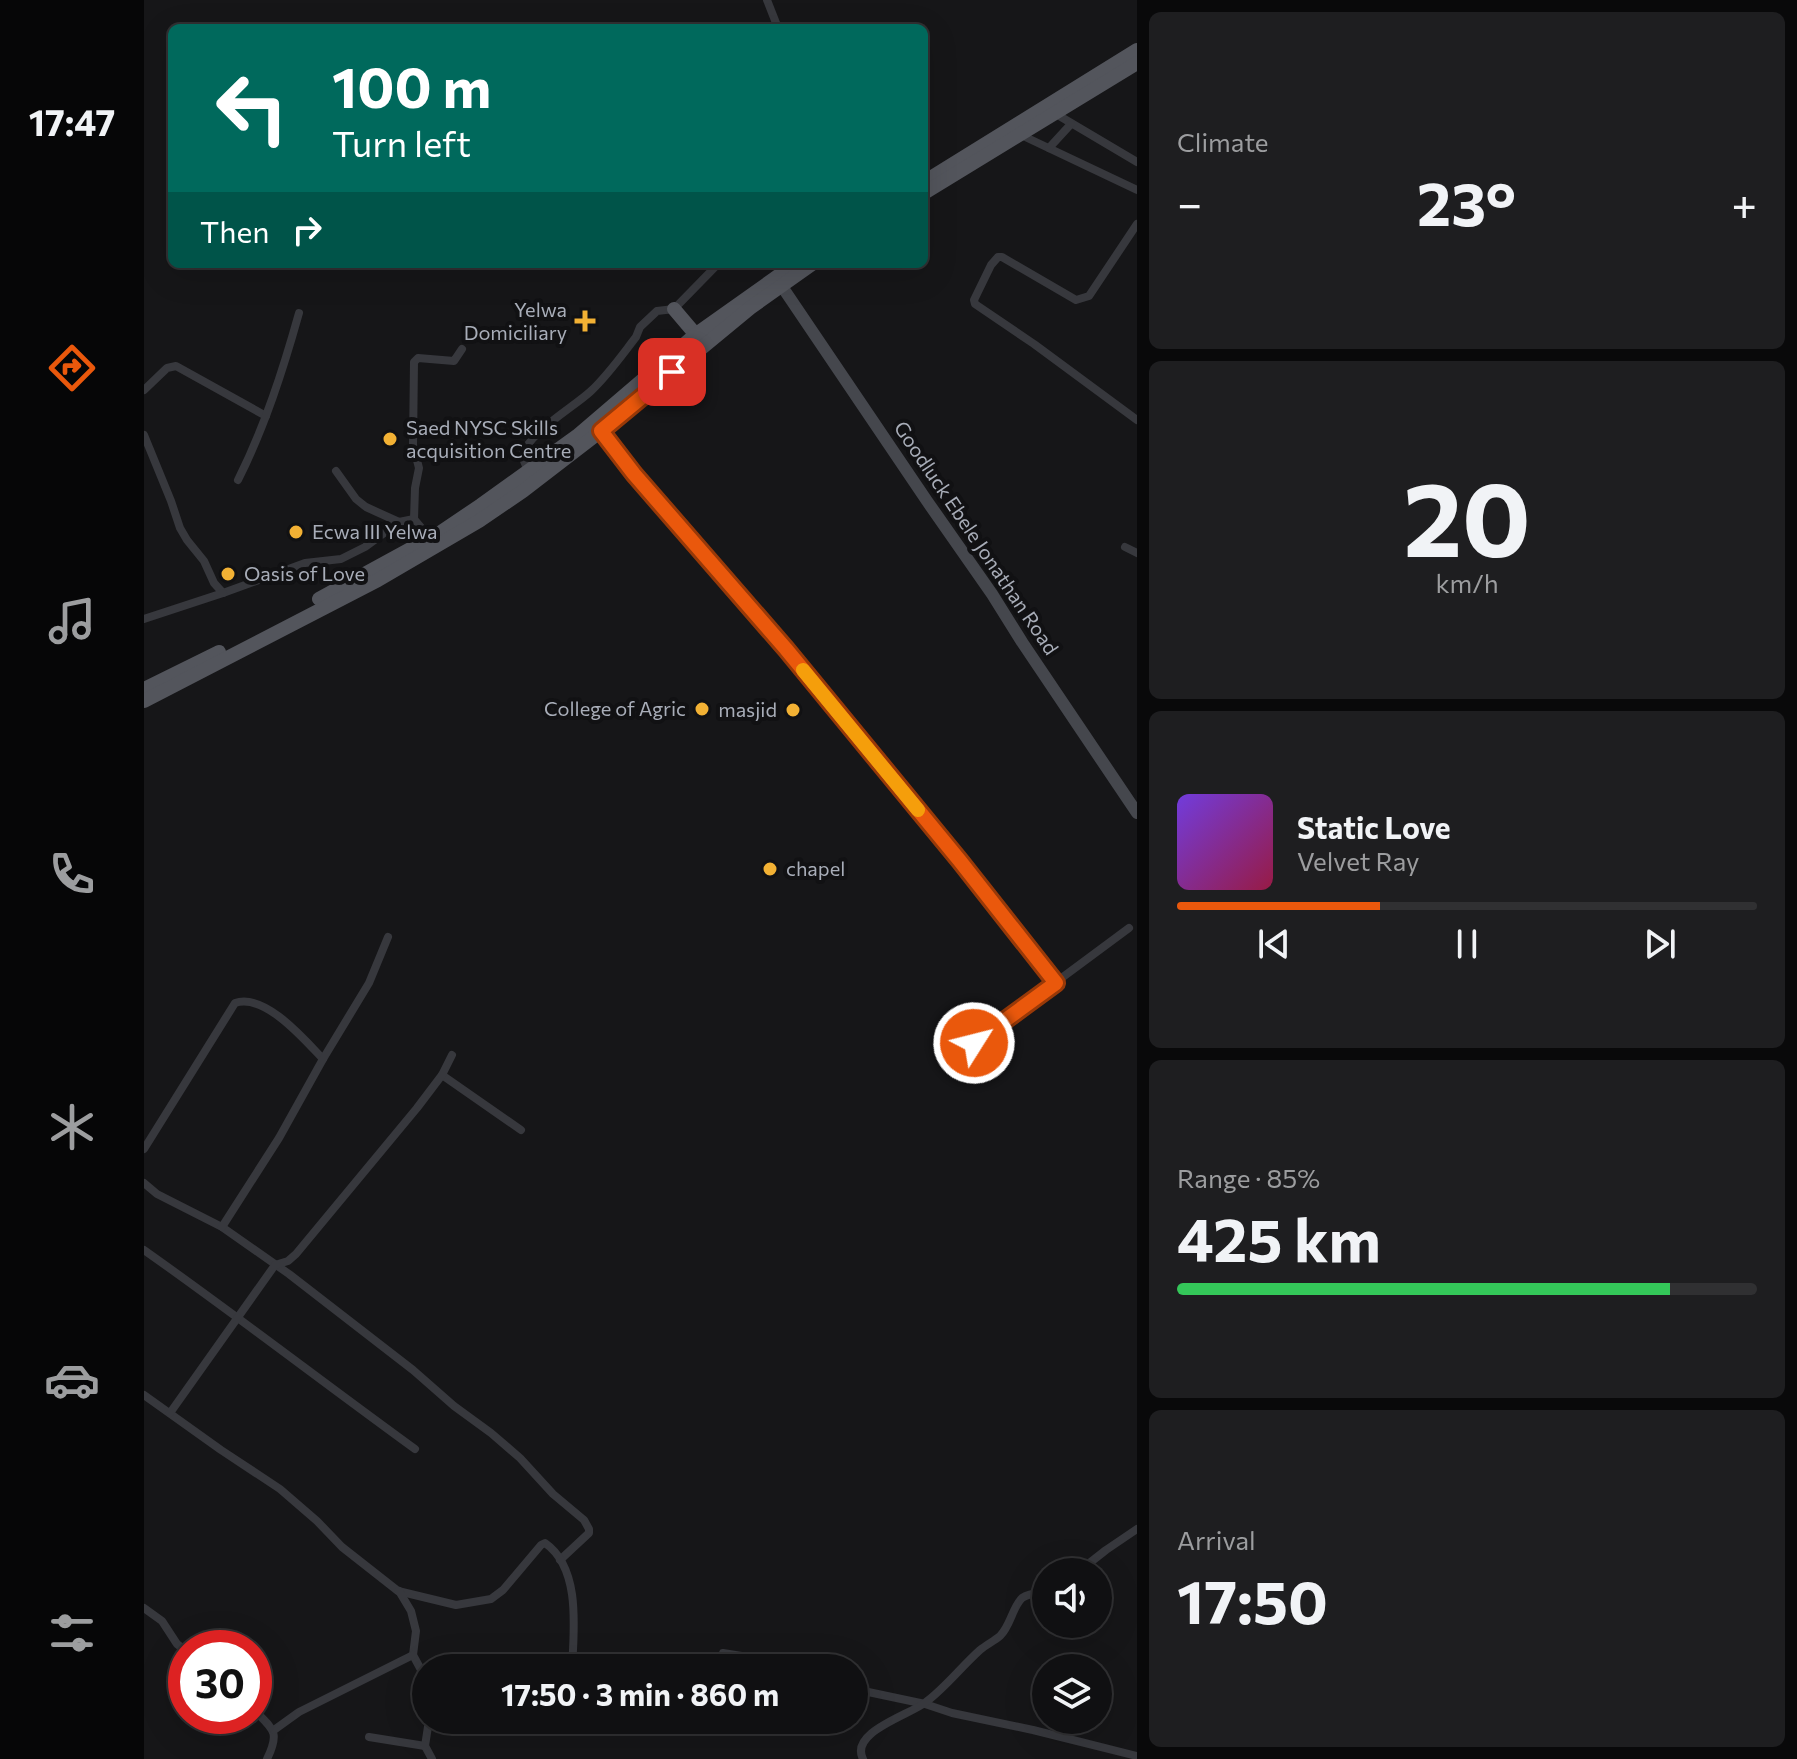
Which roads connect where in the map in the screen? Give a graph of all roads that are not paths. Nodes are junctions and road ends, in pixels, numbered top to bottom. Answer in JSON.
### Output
{"nodes":[{"id":1,"x":767,"y":0,"type":"edge"},
{"id":2,"x":776,"y":24,"type":"edge"},
{"id":3,"x":1137,"y":50,"type":"edge"},
{"id":4,"x":1137,"y":63,"type":"edge"},
{"id":5,"x":1056,"y":114,"type":"junction"},
{"id":6,"x":1071,"y":124,"type":"junction"},
{"id":7,"x":1016,"y":132,"type":"junction"},
{"id":8,"x":1049,"y":148,"type":"junction"},
{"id":9,"x":1137,"y":162,"type":"edge"},
{"id":10,"x":928,"y":180,"type":"edge"},
{"id":11,"x":928,"y":190,"type":"edge"},
{"id":12,"x":1137,"y":190,"type":"edge"},
{"id":13,"x":1137,"y":224,"type":"edge"},
{"id":14,"x":714,"y":268,"type":"edge"},
{"id":15,"x":790,"y":268,"type":"edge"},
{"id":16,"x":806,"y":268,"type":"edge"},
{"id":17,"x":781,"y":285,"type":"junction"},
{"id":18,"x":674,"y":309,"type":"junction"},
{"id":19,"x":299,"y":313,"type":"dead end"},
{"id":20,"x":700,"y":340,"type":"junction"},
{"id":21,"x":462,"y":349,"type":"dead end"},
{"id":22,"x":144,"y":390,"type":"edge"},
{"id":23,"x":266,"y":416,"type":"junction"},
{"id":24,"x":1137,"y":420,"type":"edge"},
{"id":25,"x":597,"y":427,"type":"junction"},
{"id":26,"x":144,"y":435,"type":"edge"},
{"id":27,"x":336,"y":471,"type":"dead end"},
{"id":28,"x":528,"y":471,"type":"junction"},
{"id":29,"x":238,"y":480,"type":"dead end"},
{"id":30,"x":414,"y":519,"type":"junction"},
{"id":31,"x":399,"y":522,"type":"junction"},
{"id":32,"x":430,"y":538,"type":"junction"},
{"id":33,"x":1125,"y":547,"type":"dead end"},
{"id":34,"x":1137,"y":553,"type":"edge"},
{"id":35,"x":223,"y":593,"type":"junction"},
{"id":36,"x":144,"y":619,"type":"edge"},
{"id":37,"x":144,"y":689,"type":"edge"},
{"id":38,"x":144,"y":701,"type":"edge"},
{"id":39,"x":1137,"y":813,"type":"edge"},
{"id":40,"x":1129,"y":928,"type":"dead end"},
{"id":41,"x":388,"y":937,"type":"dead end"},
{"id":42,"x":1056,"y":983,"type":"junction"},
{"id":43,"x":974,"y":1043,"type":"dead end"},
{"id":44,"x":452,"y":1055,"type":"dead end"},
{"id":45,"x":323,"y":1059,"type":"junction"},
{"id":46,"x":442,"y":1075,"type":"junction"},
{"id":47,"x":521,"y":1130,"type":"dead end"},
{"id":48,"x":144,"y":1149,"type":"edge"},
{"id":49,"x":144,"y":1183,"type":"edge"},
{"id":50,"x":222,"y":1227,"type":"junction"},
{"id":51,"x":144,"y":1250,"type":"edge"},
{"id":52,"x":275,"y":1265,"type":"junction"},
{"id":53,"x":238,"y":1316,"type":"junction"},
{"id":54,"x":144,"y":1395,"type":"edge"},
{"id":55,"x":170,"y":1413,"type":"junction"},
{"id":56,"x":415,"y":1449,"type":"dead end"},
{"id":57,"x":1137,"y":1529,"type":"edge"},
{"id":58,"x":1096,"y":1558,"type":"edge"},
{"id":59,"x":560,"y":1560,"type":"junction"},
{"id":60,"x":398,"y":1591,"type":"junction"},
{"id":61,"x":1032,"y":1594,"type":"edge"},
{"id":62,"x":144,"y":1608,"type":"edge"},
{"id":63,"x":168,"y":1630,"type":"edge"},
{"id":64,"x":723,"y":1653,"type":"dead end"},
{"id":65,"x":413,"y":1654,"type":"edge"},
{"id":66,"x":572,"y":1654,"type":"edge"},
{"id":67,"x":729,"y":1654,"type":"edge"},
{"id":68,"x":412,"y":1656,"type":"edge"},
{"id":69,"x":868,"y":1692,"type":"edge"},
{"id":70,"x":925,"y":1704,"type":"junction"},
{"id":71,"x":274,"y":1730,"type":"joint"},
{"id":72,"x":427,"y":1734,"type":"edge"},
{"id":73,"x":369,"y":1737,"type":"dead end"},
{"id":74,"x":425,"y":1746,"type":"junction"},
{"id":75,"x":1137,"y":1756,"type":"edge"},
{"id":76,"x":267,"y":1759,"type":"edge"},
{"id":77,"x":432,"y":1759,"type":"edge"},
{"id":78,"x":863,"y":1759,"type":"edge"}],
"edges":[{"from":1,"to":2,"type":"street"},
{"from":3,"to":7,"type":"main road"},
{"from":4,"to":5,"type":"main road"},
{"from":5,"to":6,"type":"street"},
{"from":5,"to":7,"type":"main road"},
{"from":6,"to":8,"type":"street"},
{"from":6,"to":9,"type":"street"},
{"from":7,"to":8,"type":"street"},
{"from":7,"to":10,"type":"main road"},
{"from":7,"to":11,"type":"main road"},
{"from":8,"to":12,"type":"street"},
{"from":13,"to":24,"type":"street"},
{"from":14,"to":18,"type":"street"},
{"from":15,"to":20,"type":"main road"},
{"from":16,"to":17,"type":"main road"},
{"from":17,"to":20,"type":"main road"},
{"from":17,"to":39,"type":"main road","name":"Goodluck Ebele Jonathan Road"},
{"from":18,"to":20,"type":"main road"},
{"from":18,"to":28,"type":"street"},
{"from":19,"to":23,"type":"street"},
{"from":20,"to":25,"type":"main road"},
{"from":21,"to":30,"type":"street"},
{"from":22,"to":23,"type":"street"},
{"from":23,"to":29,"type":"street"},
{"from":25,"to":28,"type":"main road"},
{"from":25,"to":38,"type":"main road"},
{"from":25,"to":42,"type":"street"},
{"from":26,"to":35,"type":"street"},
{"from":27,"to":31,"type":"street"},
{"from":28,"to":32,"type":"main road"},
{"from":30,"to":31,"type":"street"},
{"from":30,"to":32,"type":"street"},
{"from":31,"to":35,"type":"street"},
{"from":32,"to":37,"type":"main road"},
{"from":33,"to":34,"type":"street"},
{"from":35,"to":36,"type":"street"},
{"from":40,"to":42,"type":"street"},
{"from":41,"to":45,"type":"street"},
{"from":42,"to":43,"type":"street"},
{"from":44,"to":46,"type":"street"},
{"from":45,"to":48,"type":"street"},
{"from":45,"to":50,"type":"street"},
{"from":46,"to":47,"type":"street"},
{"from":46,"to":52,"type":"street"},
{"from":49,"to":50,"type":"street"},
{"from":50,"to":52,"type":"street"},
{"from":51,"to":53,"type":"street"},
{"from":52,"to":53,"type":"street"},
{"from":52,"to":59,"type":"street"},
{"from":53,"to":55,"type":"street"},
{"from":53,"to":56,"type":"street"},
{"from":54,"to":55,"type":"street"},
{"from":55,"to":60,"type":"street"},
{"from":57,"to":58,"type":"street"},
{"from":59,"to":60,"type":"street"},
{"from":59,"to":66,"type":"street"},
{"from":60,"to":65,"type":"street"},
{"from":61,"to":70,"type":"street"},
{"from":62,"to":63,"type":"street"},
{"from":64,"to":67,"type":"street"},
{"from":68,"to":71,"type":"street"},
{"from":69,"to":70,"type":"street"},
{"from":70,"to":75,"type":"street"},
{"from":70,"to":78,"type":"street"},
{"from":71,"to":76,"type":"street"},
{"from":72,"to":74,"type":"street"},
{"from":73,"to":74,"type":"street"},
{"from":74,"to":77,"type":"street"}]}
